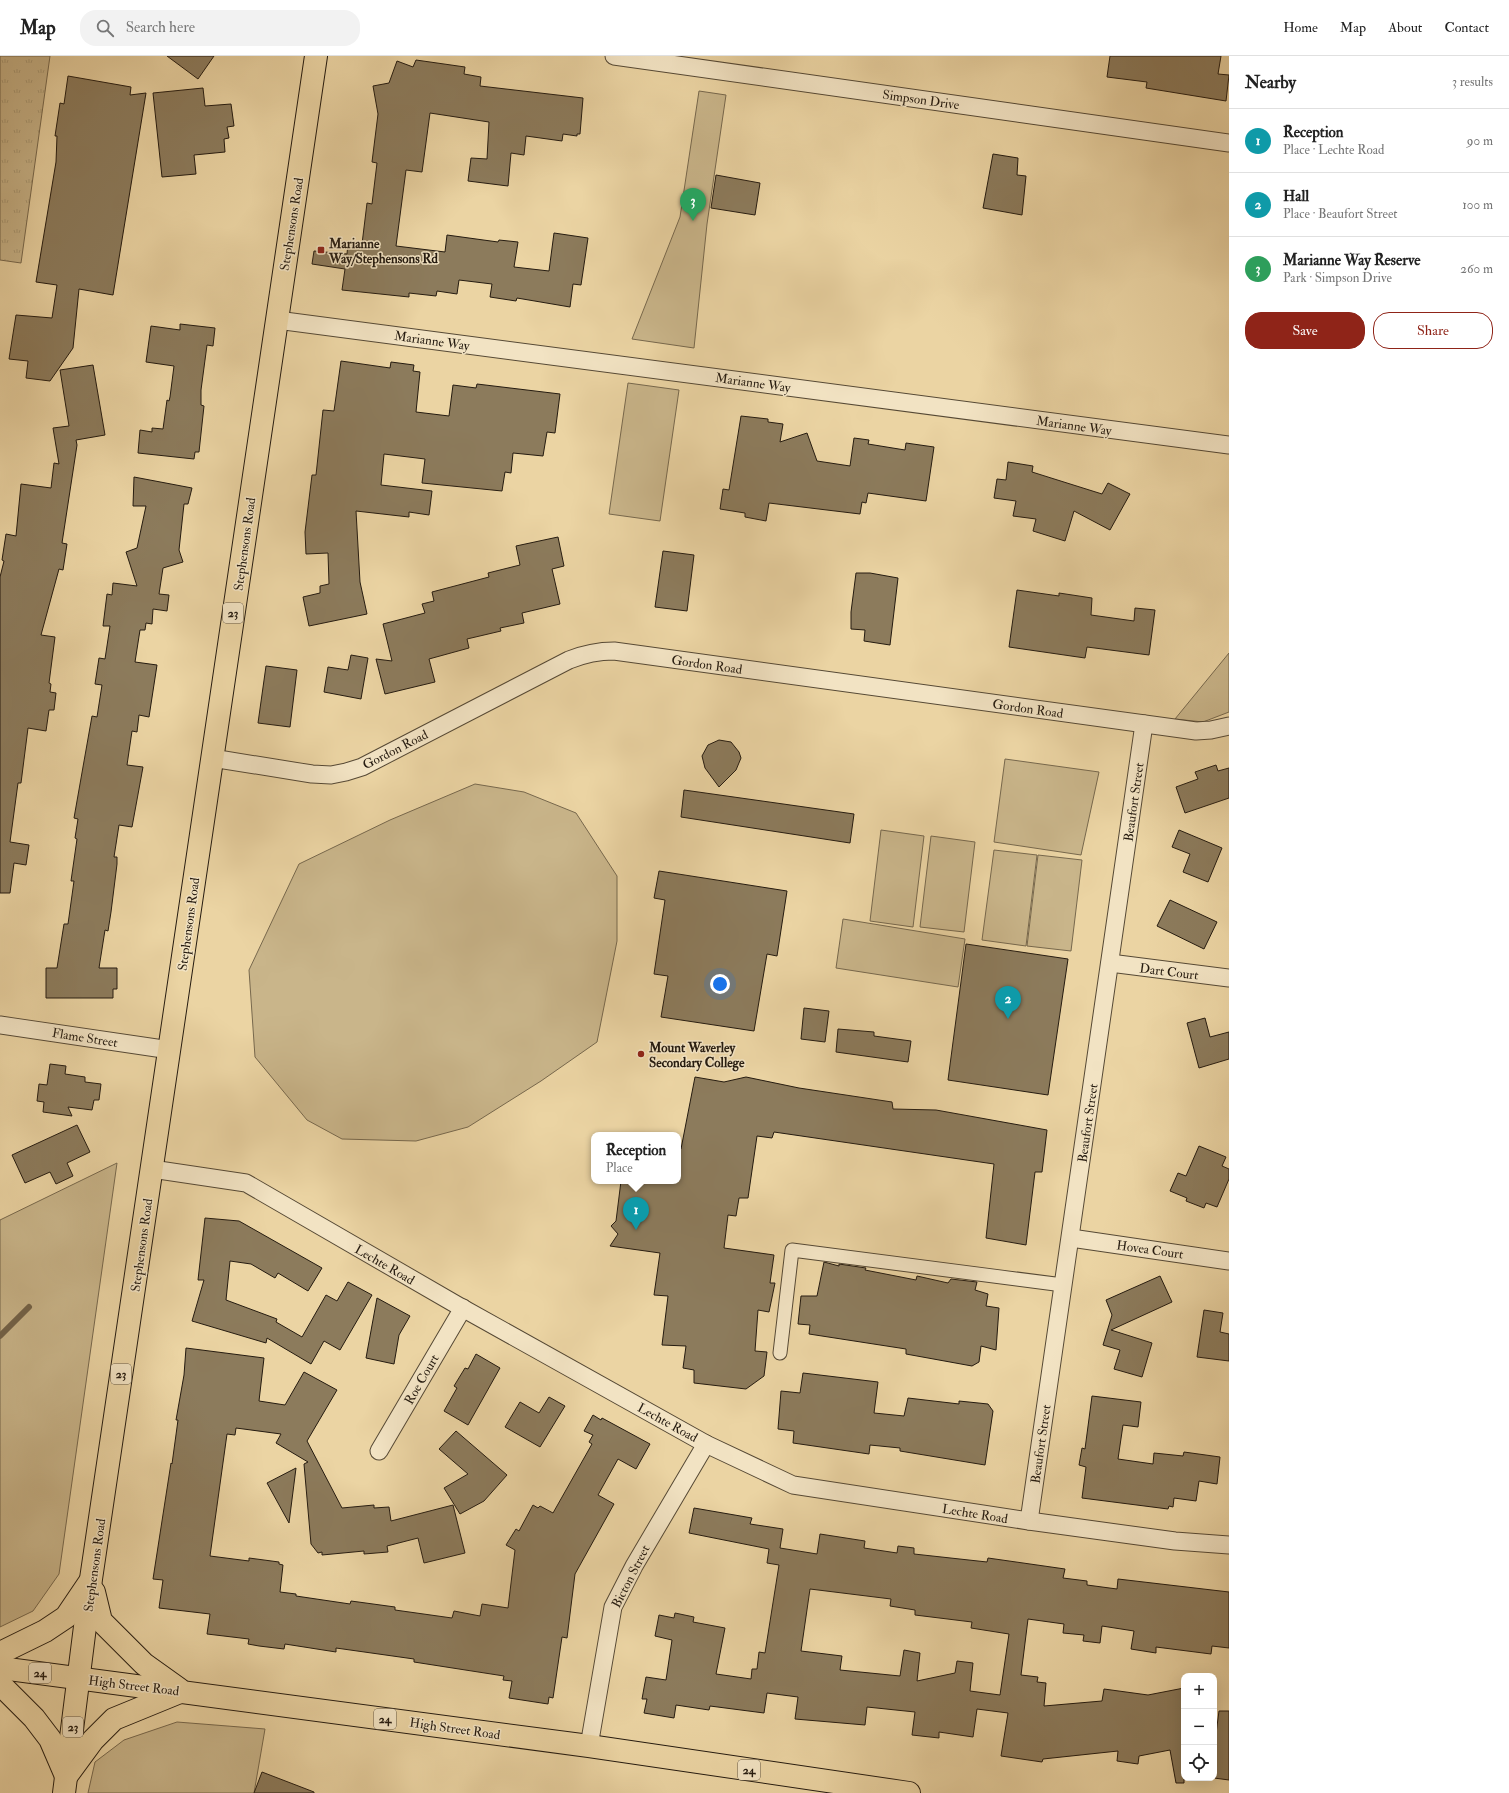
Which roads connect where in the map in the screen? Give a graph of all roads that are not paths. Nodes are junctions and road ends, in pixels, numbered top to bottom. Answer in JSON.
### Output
{"nodes":[{"id":1,"x":316,"y":56,"type":"edge"},
{"id":2,"x":614,"y":56,"type":"edge"},
{"id":3,"x":1229,"y":142,"type":"edge"},
{"id":4,"x":277,"y":320,"type":"junction"},
{"id":5,"x":1229,"y":445,"type":"edge"},
{"id":6,"x":1144,"y":724,"type":"junction"},
{"id":7,"x":1229,"y":726,"type":"edge"},
{"id":8,"x":212,"y":758,"type":"junction"},
{"id":9,"x":1110,"y":964,"type":"junction"},
{"id":10,"x":1229,"y":978,"type":"edge"},
{"id":11,"x":0,"y":1025,"type":"edge"},
{"id":12,"x":170,"y":1050,"type":"junction"},
{"id":13,"x":152,"y":1169,"type":"junction"},
{"id":14,"x":1071,"y":1238,"type":"junction"},
{"id":15,"x":1229,"y":1261,"type":"edge"},
{"id":16,"x":1063,"y":1285,"type":"junction"},
{"id":17,"x":463,"y":1308,"type":"junction"},
{"id":18,"x":780,"y":1354,"type":"dead end"},
{"id":19,"x":706,"y":1444,"type":"junction"},
{"id":20,"x":380,"y":1451,"type":"dead end"},
{"id":21,"x":1029,"y":1521,"type":"junction"},
{"id":22,"x":1229,"y":1545,"type":"edge"},
{"id":23,"x":91,"y":1579,"type":"junction"},
{"id":24,"x":0,"y":1653,"type":"edge"},
{"id":25,"x":0,"y":1668,"type":"edge"},
{"id":26,"x":80,"y":1678,"type":"junction"},
{"id":27,"x":0,"y":1684,"type":"edge"},
{"id":28,"x":182,"y":1691,"type":"junction"},
{"id":29,"x":589,"y":1746,"type":"junction"},
{"id":30,"x":65,"y":1785,"type":"edge"},
{"id":31,"x":909,"y":1793,"type":"edge"}],
"edges":[{"from":1,"to":4,"type":"main road","name":"Stephensons Road","number":"23"},
{"from":2,"to":3,"type":"street","name":"Simpson Drive"},
{"from":4,"to":5,"type":"street","name":"Marianne Way"},
{"from":4,"to":8,"type":"main road","name":"Stephensons Road","number":"23"},
{"from":6,"to":7,"type":"street","name":"Gordon Road"},
{"from":6,"to":8,"type":"street","name":"Gordon Road"},
{"from":6,"to":9,"type":"street","name":"Beaufort Street"},
{"from":8,"to":12,"type":"main road","name":"Stephensons Road","number":"23"},
{"from":9,"to":10,"type":"street","name":"Dart Court"},
{"from":9,"to":14,"type":"street","name":"Beaufort Street"},
{"from":11,"to":12,"type":"street","name":"Flame Street"},
{"from":12,"to":13,"type":"main road","name":"Stephensons Road","number":"23"},
{"from":13,"to":17,"type":"street","name":"Lechte Road"},
{"from":13,"to":23,"type":"main road","name":"Stephensons Road","number":"23"},
{"from":14,"to":15,"type":"street","name":"Hovea Court"},
{"from":14,"to":16,"type":"street","name":"Beaufort Street"},
{"from":16,"to":18,"type":"street"},
{"from":16,"to":21,"type":"street","name":"Beaufort Street"},
{"from":17,"to":19,"type":"street","name":"Lechte Road"},
{"from":17,"to":20,"type":"street","name":"Roe Court"},
{"from":19,"to":21,"type":"street","name":"Lechte Road"},
{"from":19,"to":29,"type":"street","name":"Bicton Street"},
{"from":21,"to":22,"type":"street","name":"Lechte Road"},
{"from":23,"to":24,"type":"main road"},
{"from":23,"to":26,"type":"main road","name":"Stephensons Road","number":"23"},
{"from":23,"to":28,"type":"main road"},
{"from":25,"to":26,"type":"main road","name":"High Street Road","number":"24"},
{"from":26,"to":28,"type":"main road","name":"High Street Road","number":"24"},
{"from":26,"to":30,"type":"main road","name":"Stephensons Road","number":"23"},
{"from":27,"to":30,"type":"main road"},
{"from":28,"to":29,"type":"main road","name":"High Street Road","number":"24"},
{"from":28,"to":30,"type":"main road"},
{"from":29,"to":31,"type":"main road","name":"High Street Road","number":"24"}]}
